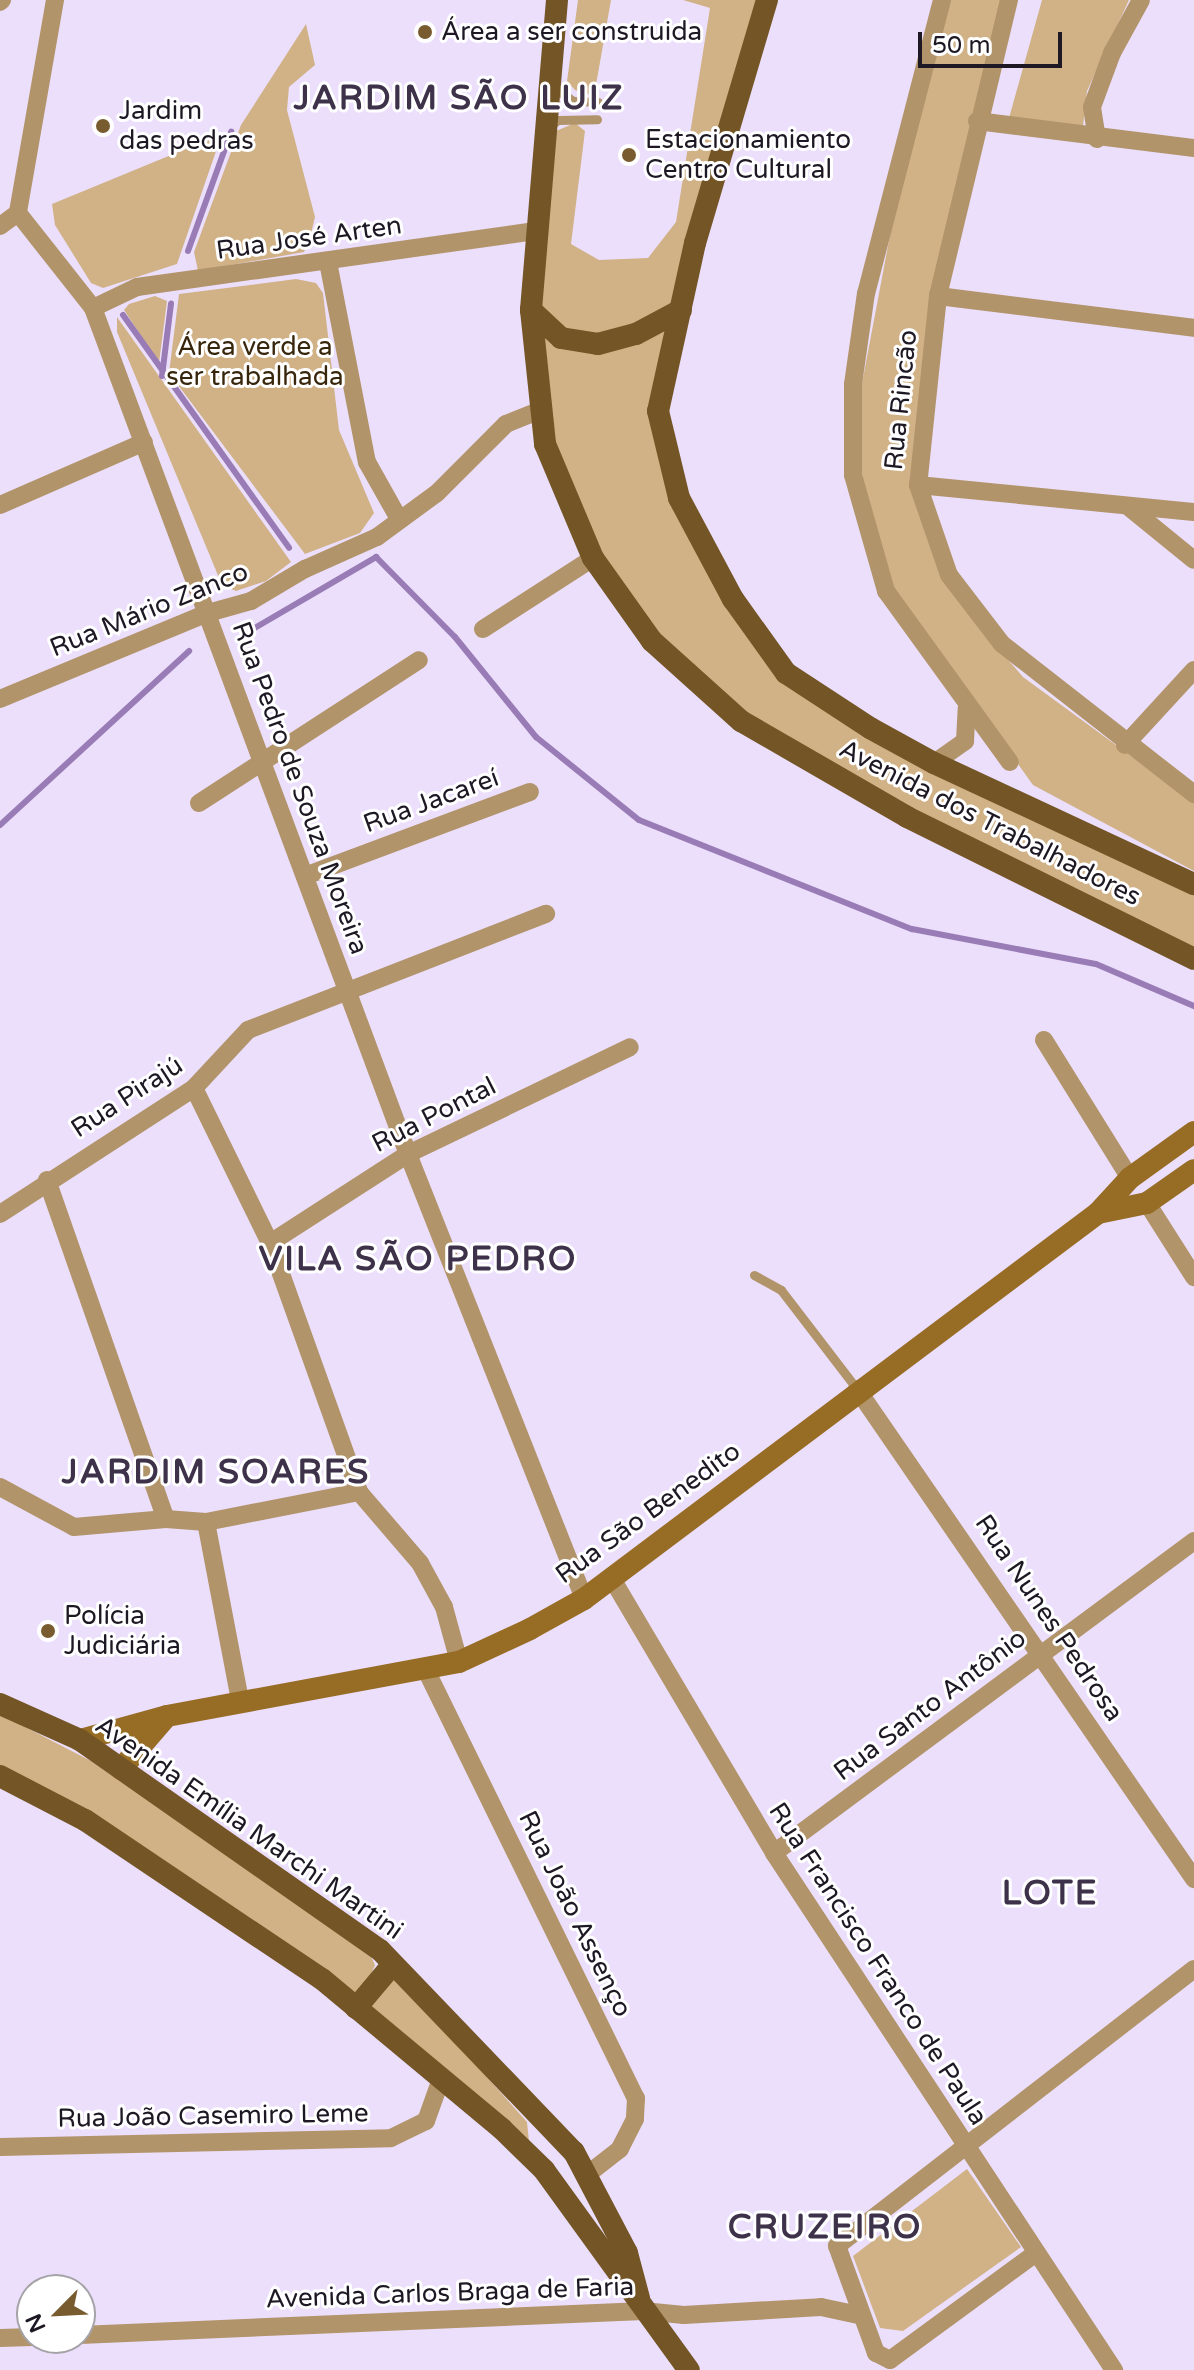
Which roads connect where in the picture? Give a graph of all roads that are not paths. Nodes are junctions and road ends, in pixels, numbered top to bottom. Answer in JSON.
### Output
{"nodes":[{"id":1,"x":55,"y":0,"type":"edge"},
{"id":2,"x":557,"y":0,"type":"edge"},
{"id":3,"x":767,"y":0,"type":"edge"},
{"id":4,"x":942,"y":0,"type":"edge"},
{"id":5,"x":1009,"y":0,"type":"edge"},
{"id":6,"x":1141,"y":0,"type":"edge"},
{"id":7,"x":550,"y":80,"type":"junction"},
{"id":8,"x":598,"y":102,"type":"dead end"},
{"id":9,"x":597,"y":119,"type":"dead end"},
{"id":10,"x":977,"y":121,"type":"junction"},
{"id":11,"x":546,"y":129,"type":"junction"},
{"id":12,"x":1097,"y":139,"type":"junction"},
{"id":13,"x":1194,"y":148,"type":"edge"},
{"id":14,"x":18,"y":213,"type":"junction"},
{"id":15,"x":0,"y":226,"type":"edge"},
{"id":16,"x":537,"y":231,"type":"junction"},
{"id":17,"x":328,"y":262,"type":"junction"},
{"id":18,"x":938,"y":296,"type":"junction"},
{"id":19,"x":93,"y":308,"type":"junction"},
{"id":20,"x":531,"y":310,"type":"junction"},
{"id":21,"x":681,"y":310,"type":"junction"},
{"id":22,"x":1194,"y":328,"type":"edge"},
{"id":23,"x":541,"y":410,"type":"junction"},
{"id":24,"x":144,"y":442,"type":"junction"},
{"id":25,"x":918,"y":485,"type":"junction"},
{"id":26,"x":0,"y":505,"type":"edge"},
{"id":27,"x":1130,"y":508,"type":"junction"},
{"id":28,"x":1194,"y":512,"type":"edge"},
{"id":29,"x":399,"y":519,"type":"junction"},
{"id":30,"x":593,"y":558,"type":"junction"},
{"id":31,"x":1194,"y":560,"type":"edge"},
{"id":32,"x":208,"y":613,"type":"junction"},
{"id":33,"x":483,"y":629,"type":"dead end"},
{"id":34,"x":419,"y":660,"type":"dead end"},
{"id":35,"x":1194,"y":670,"type":"edge"},
{"id":36,"x":0,"y":699,"type":"edge"},
{"id":37,"x":967,"y":708,"type":"junction"},
{"id":38,"x":1125,"y":745,"type":"junction"},
{"id":39,"x":263,"y":762,"type":"junction"},
{"id":40,"x":1010,"y":762,"type":"dead end"},
{"id":41,"x":934,"y":763,"type":"junction"},
{"id":42,"x":530,"y":792,"type":"dead end"},
{"id":43,"x":1194,"y":794,"type":"edge"},
{"id":44,"x":199,"y":803,"type":"dead end"},
{"id":45,"x":305,"y":876,"type":"junction"},
{"id":46,"x":1194,"y":884,"type":"edge"},
{"id":47,"x":546,"y":914,"type":"dead end"},
{"id":48,"x":1194,"y":959,"type":"edge"},
{"id":49,"x":348,"y":992,"type":"junction"},
{"id":50,"x":1044,"y":1040,"type":"dead end"},
{"id":51,"x":630,"y":1047,"type":"dead end"},
{"id":52,"x":194,"y":1088,"type":"junction"},
{"id":53,"x":1194,"y":1132,"type":"edge"},
{"id":54,"x":408,"y":1154,"type":"junction"},
{"id":55,"x":1194,"y":1170,"type":"edge"},
{"id":56,"x":1140,"y":1171,"type":"junction"},
{"id":57,"x":47,"y":1180,"type":"junction"},
{"id":58,"x":1147,"y":1203,"type":"junction"},
{"id":59,"x":1098,"y":1213,"type":"junction"},
{"id":60,"x":0,"y":1214,"type":"edge"},
{"id":61,"x":270,"y":1243,"type":"junction"},
{"id":62,"x":754,"y":1275,"type":"dead end"},
{"id":63,"x":1194,"y":1277,"type":"edge"},
{"id":64,"x":857,"y":1389,"type":"junction"},
{"id":65,"x":0,"y":1487,"type":"edge"},
{"id":66,"x":359,"y":1492,"type":"junction"},
{"id":67,"x":166,"y":1519,"type":"junction"},
{"id":68,"x":206,"y":1522,"type":"junction"},
{"id":69,"x":1194,"y":1541,"type":"edge"},
{"id":70,"x":611,"y":1577,"type":"junction"},
{"id":71,"x":584,"y":1599,"type":"junction"},
{"id":72,"x":1043,"y":1653,"type":"junction"},
{"id":73,"x":459,"y":1662,"type":"junction"},
{"id":74,"x":426,"y":1670,"type":"junction"},
{"id":75,"x":240,"y":1701,"type":"junction"},
{"id":76,"x":0,"y":1704,"type":"edge"},
{"id":77,"x":167,"y":1716,"type":"junction"},
{"id":78,"x":80,"y":1740,"type":"junction"},
{"id":79,"x":121,"y":1769,"type":"junction"},
{"id":80,"x":0,"y":1776,"type":"edge"},
{"id":81,"x":774,"y":1853,"type":"junction"},
{"id":82,"x":1194,"y":1879,"type":"edge"},
{"id":83,"x":393,"y":1964,"type":"junction"},
{"id":84,"x":1194,"y":1969,"type":"edge"},
{"id":85,"x":356,"y":2008,"type":"junction"},
{"id":86,"x":441,"y":2079,"type":"junction"},
{"id":87,"x":0,"y":2147,"type":"edge"},
{"id":88,"x":965,"y":2148,"type":"junction"},
{"id":89,"x":589,"y":2173,"type":"junction"},
{"id":90,"x":1036,"y":2253,"type":"junction"},
{"id":91,"x":849,"y":2284,"type":"junction"},
{"id":92,"x":821,"y":2307,"type":"junction"},
{"id":93,"x":643,"y":2311,"type":"junction"},
{"id":94,"x":859,"y":2315,"type":"junction"},
{"id":95,"x":96,"y":2334,"type":"edge"},
{"id":96,"x":689,"y":2370,"type":"edge"},
{"id":97,"x":1114,"y":2370,"type":"edge"}],
"edges":[{"from":1,"to":14,"type":"street"},
{"from":2,"to":7,"type":"main road","name":"Avenida dos Trabalhadores"},
{"from":3,"to":21,"type":"main road","name":"Avenida dos Trabalhadores"},
{"from":4,"to":37,"type":"street"},
{"from":5,"to":10,"type":"street","name":"Rua Rincão"},
{"from":6,"to":12,"type":"street"},
{"from":7,"to":8,"type":"lane"},
{"from":7,"to":11,"type":"main road","name":"Avenida dos Trabalhadores"},
{"from":9,"to":11,"type":"lane"},
{"from":10,"to":12,"type":"street"},
{"from":10,"to":18,"type":"street","name":"Rua Rincão"},
{"from":11,"to":16,"type":"main road","name":"Avenida dos Trabalhadores"},
{"from":12,"to":13,"type":"street"},
{"from":14,"to":15,"type":"street"},
{"from":14,"to":19,"type":"street","name":"Rua Pedro de Souza Moreira"},
{"from":16,"to":17,"type":"street","name":"Rua José Arten"},
{"from":16,"to":20,"type":"main road","name":"Avenida dos Trabalhadores"},
{"from":17,"to":19,"type":"street","name":"Rua José Arten"},
{"from":17,"to":29,"type":"street"},
{"from":18,"to":22,"type":"street"},
{"from":18,"to":25,"type":"street","name":"Rua Rincão"},
{"from":19,"to":24,"type":"street","name":"Rua Pedro de Souza Moreira"},
{"from":20,"to":21,"type":"main road"},
{"from":20,"to":23,"type":"main road","name":"Avenida dos Trabalhadores"},
{"from":21,"to":41,"type":"main road","name":"Avenida dos Trabalhadores"},
{"from":23,"to":29,"type":"street","name":"Rua Mário Zanco"},
{"from":23,"to":30,"type":"main road","name":"Avenida dos Trabalhadores"},
{"from":24,"to":26,"type":"street"},
{"from":24,"to":32,"type":"street","name":"Rua Pedro de Souza Moreira"},
{"from":25,"to":27,"type":"street"},
{"from":25,"to":38,"type":"street","name":"Rua Rincão"},
{"from":27,"to":28,"type":"street"},
{"from":27,"to":31,"type":"street"},
{"from":29,"to":32,"type":"street","name":"Rua Mário Zanco"},
{"from":30,"to":33,"type":"street"},
{"from":30,"to":48,"type":"main road","name":"Avenida dos Trabalhadores"},
{"from":32,"to":36,"type":"street","name":"Rua Mário Zanco"},
{"from":32,"to":39,"type":"street","name":"Rua Pedro de Souza Moreira"},
{"from":34,"to":39,"type":"street"},
{"from":35,"to":38,"type":"street"},
{"from":37,"to":40,"type":"street"},
{"from":37,"to":41,"type":"street"},
{"from":38,"to":43,"type":"street","name":"Rua Rincão"},
{"from":39,"to":44,"type":"street"},
{"from":39,"to":45,"type":"street","name":"Rua Pedro de Souza Moreira"},
{"from":41,"to":46,"type":"main road","name":"Avenida dos Trabalhadores"},
{"from":42,"to":45,"type":"street","name":"Rua Jacareí"},
{"from":45,"to":49,"type":"street","name":"Rua Pedro de Souza Moreira"},
{"from":47,"to":49,"type":"street","name":"Rua Pirajú"},
{"from":49,"to":52,"type":"street","name":"Rua Pirajú"},
{"from":49,"to":54,"type":"street","name":"Rua Pedro de Souza Moreira"},
{"from":50,"to":56,"type":"street"},
{"from":51,"to":54,"type":"street","name":"Rua Pontal"},
{"from":52,"to":57,"type":"street","name":"Rua Pirajú"},
{"from":52,"to":61,"type":"street"},
{"from":53,"to":56,"type":"main road","name":"Rua São Benedito"},
{"from":54,"to":61,"type":"street","name":"Rua Pontal"},
{"from":54,"to":71,"type":"street","name":"Rua Pedro de Souza Moreira"},
{"from":55,"to":58,"type":"main road","name":"Rua São Benedito"},
{"from":56,"to":58,"type":"main road"},
{"from":56,"to":59,"type":"main road","name":"Rua São Benedito"},
{"from":57,"to":60,"type":"street","name":"Rua Pirajú"},
{"from":57,"to":67,"type":"street"},
{"from":58,"to":59,"type":"main road","name":"Rua São Benedito"},
{"from":58,"to":63,"type":"street"},
{"from":59,"to":64,"type":"main road","name":"Rua São Benedito"},
{"from":61,"to":66,"type":"street"},
{"from":62,"to":64,"type":"lane"},
{"from":64,"to":70,"type":"main road","name":"Rua São Benedito"},
{"from":64,"to":72,"type":"street","name":"Rua Nunes Pedrosa"},
{"from":65,"to":67,"type":"street"},
{"from":66,"to":68,"type":"street"},
{"from":66,"to":73,"type":"street"},
{"from":67,"to":68,"type":"street"},
{"from":68,"to":75,"type":"street"},
{"from":69,"to":72,"type":"street","name":"Rua Santo Antônio"},
{"from":70,"to":71,"type":"main road","name":"Rua São Benedito"},
{"from":70,"to":81,"type":"street","name":"Rua Francisco Franco de Paula"},
{"from":71,"to":73,"type":"main road","name":"Rua São Benedito"},
{"from":72,"to":81,"type":"street","name":"Rua Santo Antônio"},
{"from":72,"to":82,"type":"street","name":"Rua Nunes Pedrosa"},
{"from":73,"to":74,"type":"main road","name":"Rua São Benedito"},
{"from":74,"to":75,"type":"main road","name":"Rua São Benedito"},
{"from":74,"to":89,"type":"street","name":"Rua João Assenço"},
{"from":75,"to":77,"type":"main road","name":"Rua São Benedito"},
{"from":76,"to":78,"type":"main road","name":"Avenida Emília Marchi Martini"},
{"from":77,"to":78,"type":"main road","name":"Rua São Benedito"},
{"from":77,"to":79,"type":"main road"},
{"from":78,"to":79,"type":"main road","name":"Avenida Emília Marchi Martini"},
{"from":79,"to":83,"type":"main road","name":"Avenida Emília Marchi Martini"},
{"from":80,"to":85,"type":"main road"},
{"from":81,"to":88,"type":"street","name":"Rua Francisco Franco de Paula"},
{"from":83,"to":85,"type":"main road"},
{"from":83,"to":89,"type":"main road","name":"Avenida Emília Marchi Martini"},
{"from":84,"to":88,"type":"street"},
{"from":85,"to":86,"type":"main road"},
{"from":86,"to":87,"type":"street","name":"Rua João Casemiro Leme"},
{"from":86,"to":93,"type":"main road"},
{"from":88,"to":90,"type":"street","name":"Rua Francisco Franco de Paula"},
{"from":88,"to":91,"type":"street"},
{"from":89,"to":93,"type":"main road","name":"Avenida Emília Marchi Martini"},
{"from":90,"to":94,"type":"street"},
{"from":90,"to":97,"type":"street","name":"Rua Francisco Franco de Paula"},
{"from":91,"to":92,"type":"street"},
{"from":91,"to":94,"type":"street"},
{"from":92,"to":93,"type":"street","name":"Avenida Carlos Braga de Faria"},
{"from":92,"to":94,"type":"street","name":"Avenida Carlos Braga de Faria"},
{"from":93,"to":95,"type":"street","name":"Avenida Carlos Braga de Faria"},
{"from":93,"to":96,"type":"main road"}]}
